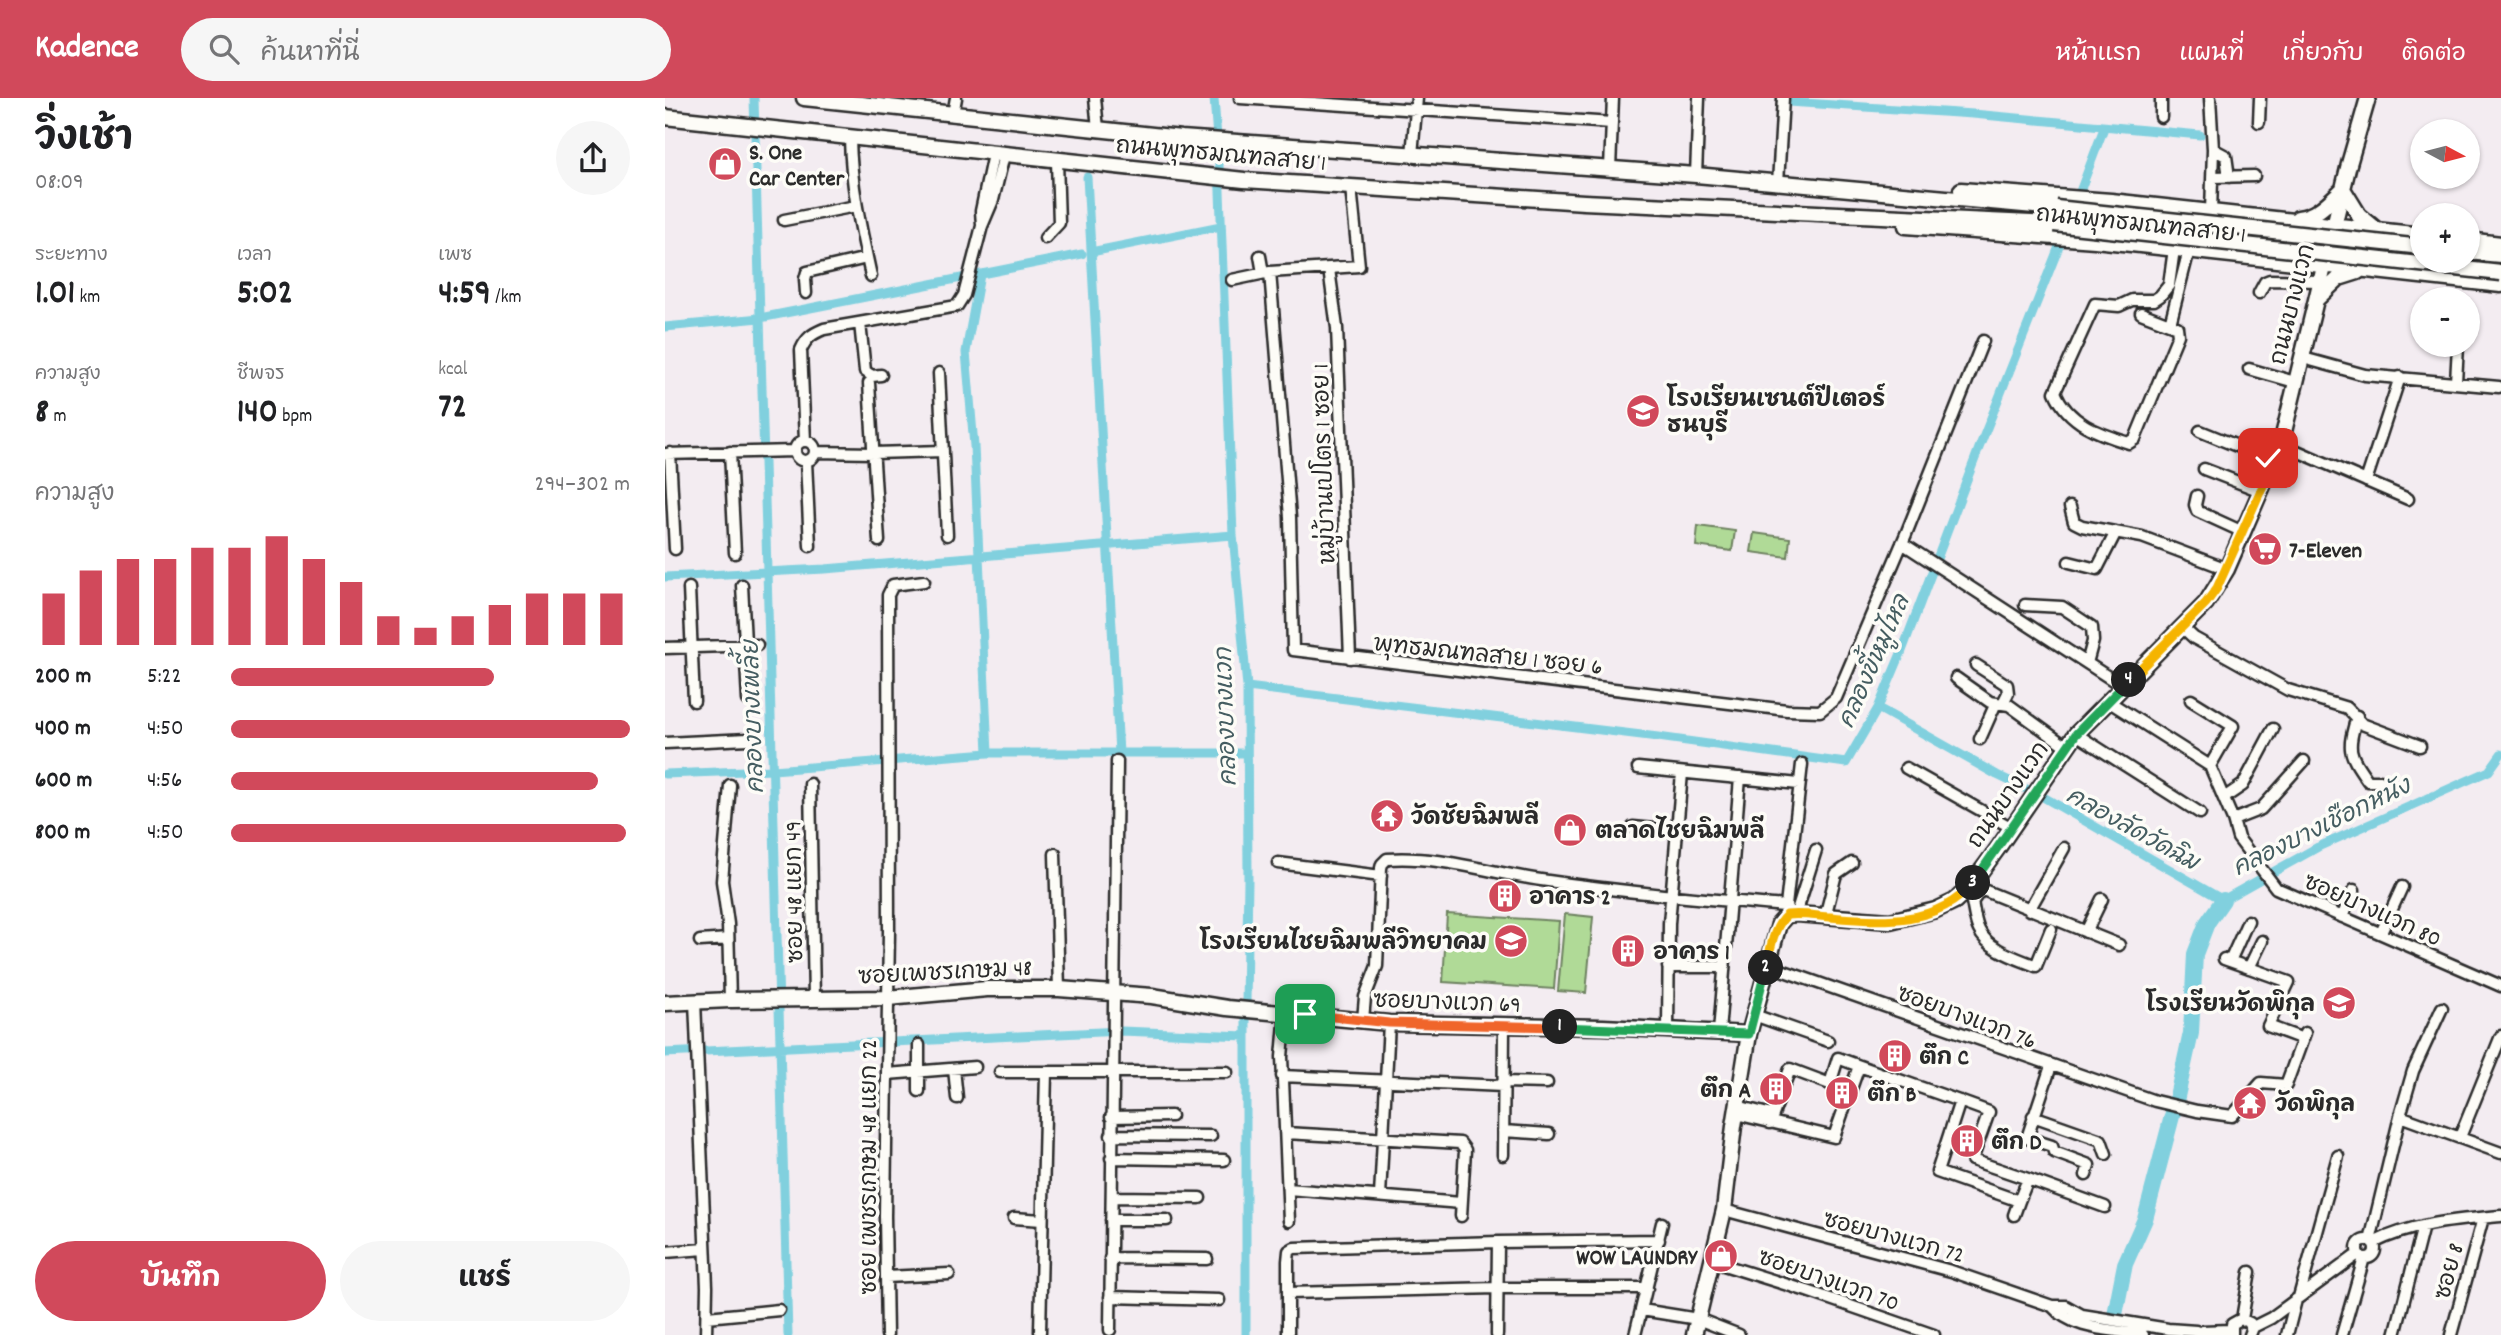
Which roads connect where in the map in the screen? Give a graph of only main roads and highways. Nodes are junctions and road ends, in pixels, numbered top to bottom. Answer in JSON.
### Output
{"nodes":[{"id":1,"x":804,"y":98,"type":"edge"},
{"id":2,"x":2368,"y":98,"type":"edge"},
{"id":3,"x":665,"y":114,"type":"edge"},
{"id":4,"x":2343,"y":189,"type":"junction"},
{"id":5,"x":2052,"y":202,"type":"junction"},
{"id":6,"x":1776,"y":212,"type":"junction"},
{"id":7,"x":2257,"y":216,"type":"junction"},
{"id":8,"x":2286,"y":219,"type":"junction"},
{"id":9,"x":2335,"y":225,"type":"junction"},
{"id":10,"x":2377,"y":230,"type":"junction"},
{"id":11,"x":2410,"y":234,"type":"edge"},
{"id":12,"x":2410,"y":237,"type":"edge"},
{"id":13,"x":2480,"y":242,"type":"edge"},
{"id":14,"x":2501,"y":244,"type":"edge"},
{"id":15,"x":2410,"y":246,"type":"edge"},
{"id":16,"x":2480,"y":254,"type":"edge"},
{"id":17,"x":2247,"y":256,"type":"junction"},
{"id":18,"x":2501,"y":256,"type":"edge"},
{"id":19,"x":2325,"y":266,"type":"junction"},
{"id":20,"x":2364,"y":270,"type":"junction"},
{"id":21,"x":2410,"y":272,"type":"edge"},
{"id":22,"x":2412,"y":273,"type":"edge"},
{"id":23,"x":2501,"y":273,"type":"edge"},
{"id":24,"x":2435,"y":278,"type":"junction"},
{"id":25,"x":2501,"y":285,"type":"edge"},
{"id":26,"x":2314,"y":303,"type":"junction"},
{"id":27,"x":665,"y":1003,"type":"edge"},
{"id":28,"x":1227,"y":1008,"type":"joint"},
{"id":29,"x":1749,"y":1034,"type":"junction"},
{"id":30,"x":1694,"y":1335,"type":"edge"}],
"edges":[{"from":1,"to":5,"type":"main road","name":"ถนนพุทธมณฑลสาย 1"},
{"from":2,"to":4,"type":"main road","name":"ถนนบางแวก"},
{"from":3,"to":6,"type":"main road","name":"ถนนพุทธมณฑลสาย 1"},
{"from":4,"to":8,"type":"main road"},
{"from":4,"to":9,"type":"main road","name":"ถนนบางแวก"},
{"from":4,"to":10,"type":"main road"},
{"from":5,"to":7,"type":"main road","name":"ถนนพุทธมณฑลสาย 1"},
{"from":5,"to":15,"type":"main road","name":"ถนนพุทธมณฑลสาย 1","bridge":true},
{"from":6,"to":17,"type":"main road","name":"ถนนพุทธมณฑลสาย 1"},
{"from":6,"to":23,"type":"main road","name":"ถนนพุทธมณฑลสาย 1","bridge":true},
{"from":7,"to":8,"type":"main road","name":"ถนนพุทธมณฑลสาย 1"},
{"from":7,"to":17,"type":"main road"},
{"from":8,"to":9,"type":"main road","name":"ถนนพุทธมณฑลสาย 1"},
{"from":9,"to":10,"type":"main road","name":"ถนนพุทธมณฑลสาย 1"},
{"from":9,"to":19,"type":"main road","name":"ถนนบางแวก"},
{"from":10,"to":11,"type":"main road","name":"ถนนพุทธมณฑลสาย 1"},
{"from":12,"to":21,"type":"main road"},
{"from":13,"to":14,"type":"main road"},
{"from":16,"to":18,"type":"main road"},
{"from":17,"to":19,"type":"main road","name":"ถนนพุทธมณฑลสาย 1"},
{"from":19,"to":20,"type":"main road","name":"ถนนพุทธมณฑลสาย 1"},
{"from":19,"to":26,"type":"main road","name":"ถนนบางแวก"},
{"from":20,"to":24,"type":"main road","name":"ถนนพุทธมณฑลสาย 1"},
{"from":20,"to":26,"type":"main road"},
{"from":22,"to":24,"type":"main road"},
{"from":24,"to":25,"type":"main road","name":"ถนนพุทธมณฑลสาย 1"},
{"from":26,"to":29,"type":"main road","name":"ถนนบางแวก"},
{"from":27,"to":28,"type":"main road","name":"ซอยเพชรเกษม 48"},
{"from":28,"to":29,"type":"main road","name":"ซอยบางแวก 69"},
{"from":29,"to":30,"type":"main road"}]}
